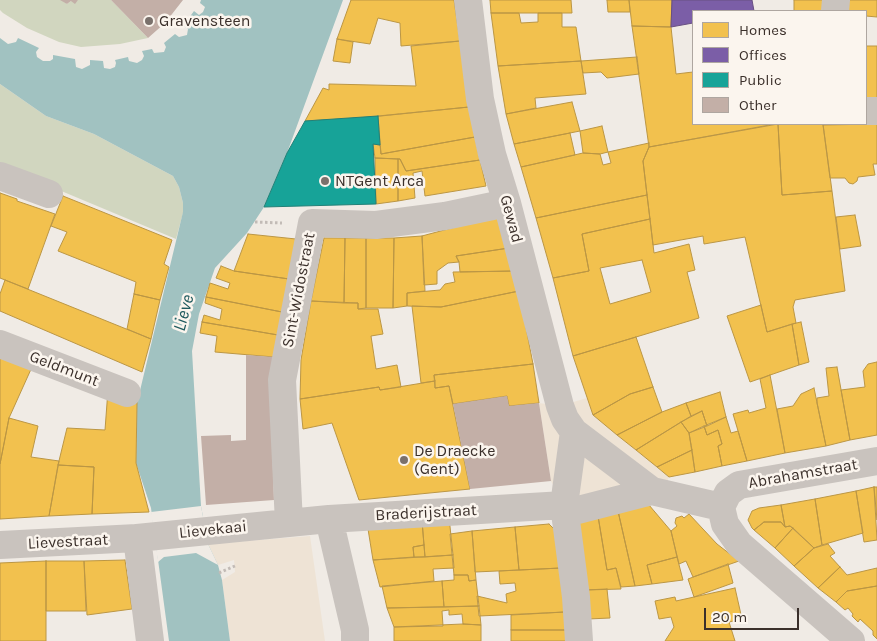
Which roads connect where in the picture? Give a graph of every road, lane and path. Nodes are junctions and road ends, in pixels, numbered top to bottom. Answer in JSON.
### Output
{"nodes":[{"id":1,"x":468,"y":0,"type":"edge"},
{"id":2,"x":0,"y":176,"type":"edge"},
{"id":3,"x":49,"y":194,"type":"dead end"},
{"id":4,"x":507,"y":203,"type":"junction"},
{"id":5,"x":0,"y":344,"type":"edge"},
{"id":6,"x":127,"y":394,"type":"dead end"},
{"id":7,"x":574,"y":432,"type":"junction"},
{"id":8,"x":877,"y":460,"type":"edge"},
{"id":9,"x":652,"y":491,"type":"junction"},
{"id":10,"x":564,"y":505,"type":"junction"},
{"id":11,"x":721,"y":507,"type":"junction"},
{"id":12,"x":315,"y":528,"type":"junction"},
{"id":13,"x":145,"y":537,"type":"junction"},
{"id":14,"x":0,"y":545,"type":"edge"},
{"id":15,"x":235,"y":566,"type":"dead end"},
{"id":16,"x":218,"y":573,"type":"dead end"},
{"id":17,"x":150,"y":641,"type":"edge"},
{"id":18,"x":355,"y":641,"type":"edge"},
{"id":19,"x":579,"y":641,"type":"edge"},
{"id":20,"x":851,"y":641,"type":"edge"}],
"edges":[{"from":1,"to":4,"type":"street","name":"Gewad"},
{"from":2,"to":3,"type":"street"},
{"from":4,"to":7,"type":"street","name":"Gewad"},
{"from":4,"to":12,"type":"street","name":"Sint-Widostraat"},
{"from":5,"to":6,"type":"street","name":"Geldmunt"},
{"from":7,"to":9,"type":"street","name":"Gewad"},
{"from":7,"to":10,"type":"street"},
{"from":8,"to":11,"type":"street","name":"Abrahamstraat"},
{"from":9,"to":10,"type":"street"},
{"from":9,"to":11,"type":"street"},
{"from":10,"to":12,"type":"street","name":"Braderijstraat"},
{"from":10,"to":19,"type":"street"},
{"from":11,"to":20,"type":"street"},
{"from":12,"to":13,"type":"street","name":"Lievekaai"},
{"from":12,"to":18,"type":"street"},
{"from":13,"to":14,"type":"street","name":"Lievestraat"},
{"from":13,"to":17,"type":"street"},
{"from":15,"to":16,"type":"path"}]}
